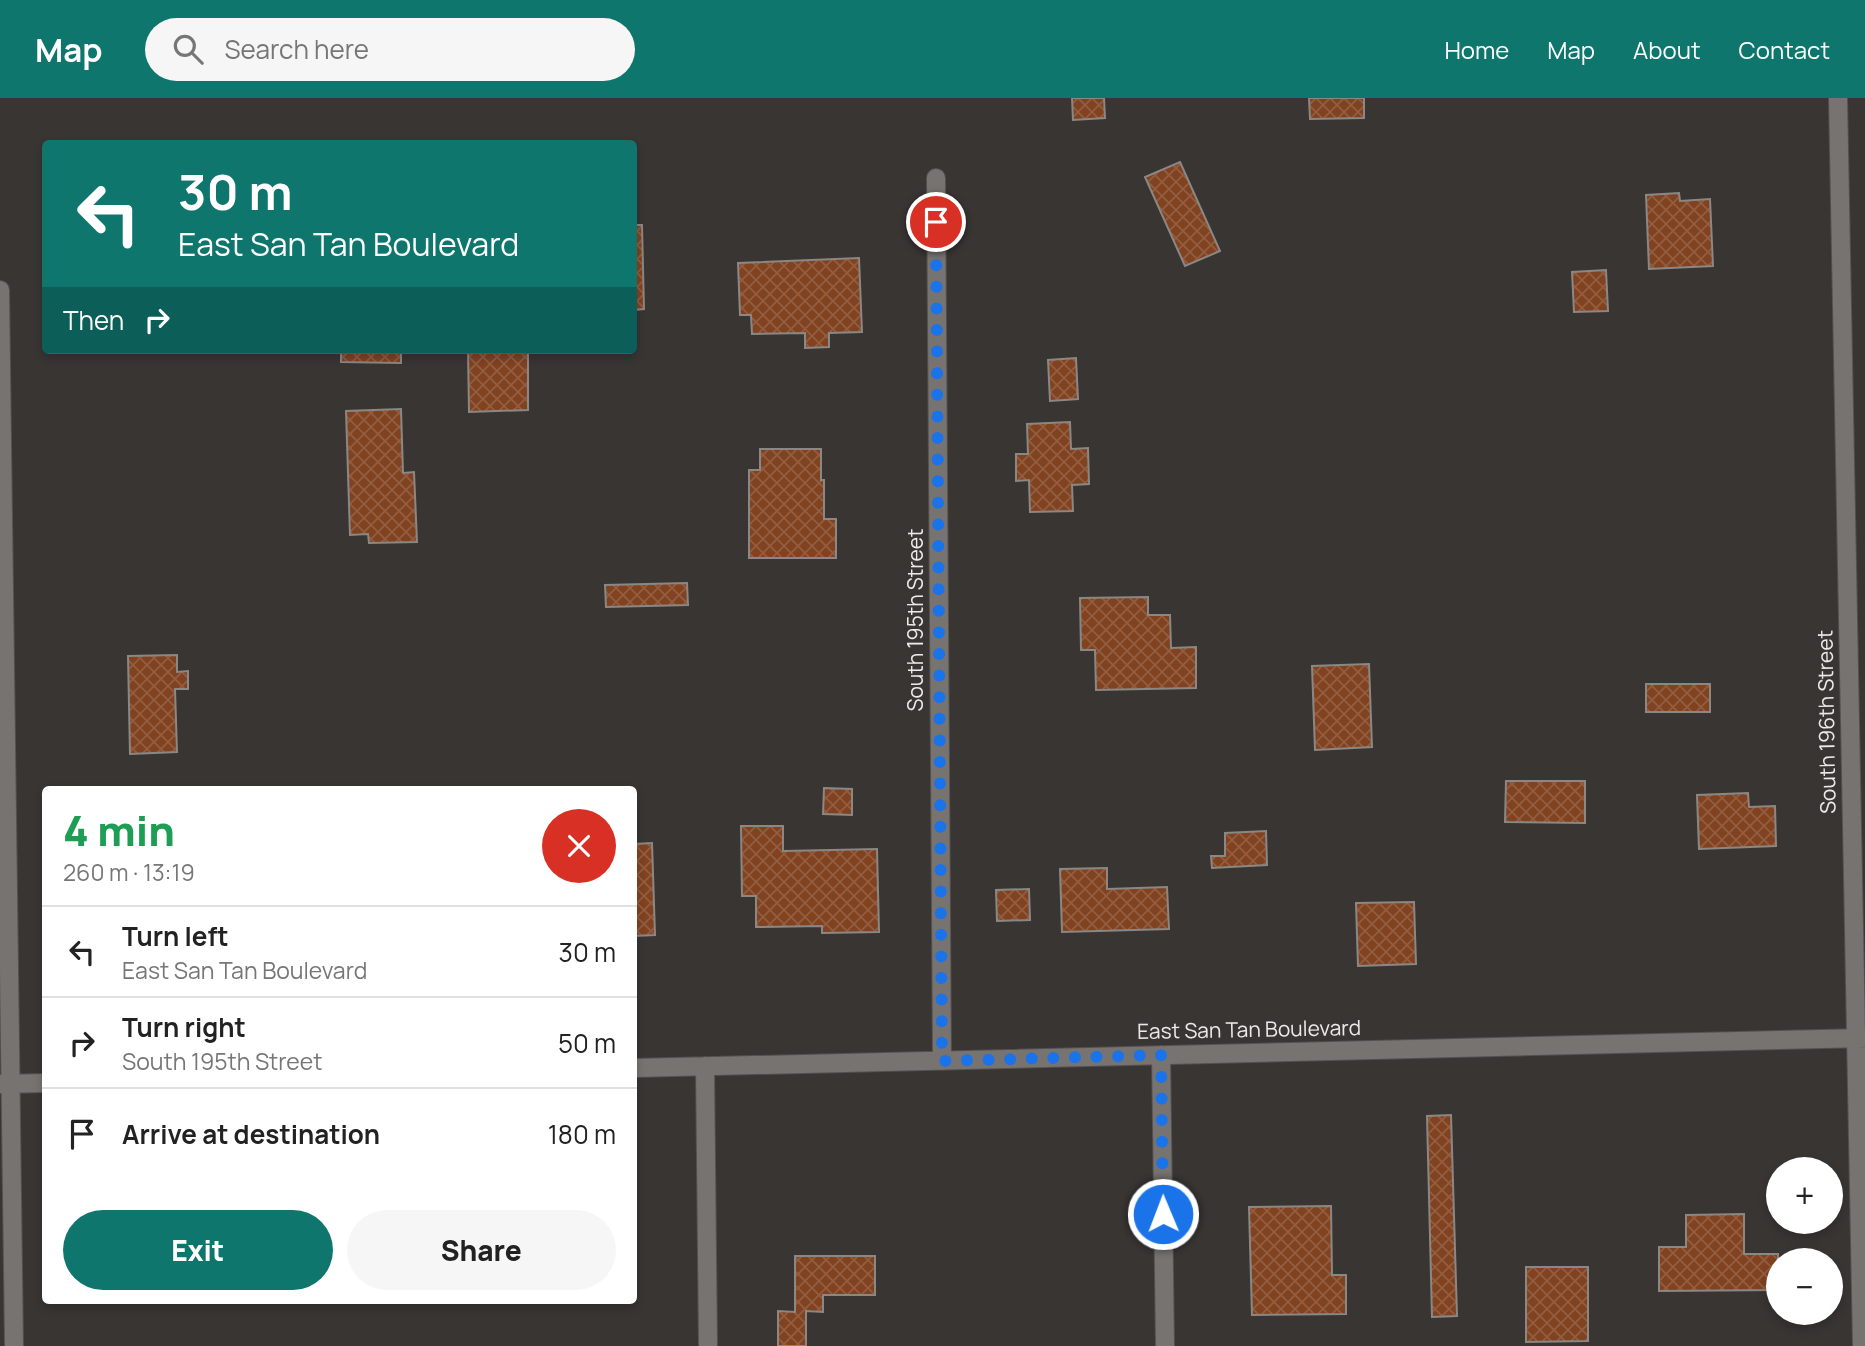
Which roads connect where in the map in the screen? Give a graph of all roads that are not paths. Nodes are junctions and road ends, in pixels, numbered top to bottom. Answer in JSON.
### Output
{"nodes":[{"id":1,"x":1838,"y":98,"type":"edge"},
{"id":2,"x":936,"y":178,"type":"dead end"},
{"id":3,"x":0,"y":290,"type":"edge"},
{"id":4,"x":1861,"y":1038,"type":"edge"},
{"id":5,"x":1161,"y":1055,"type":"junction"},
{"id":6,"x":942,"y":1061,"type":"junction"},
{"id":7,"x":705,"y":1066,"type":"junction"},
{"id":8,"x":637,"y":1068,"type":"edge"},
{"id":9,"x":42,"y":1083,"type":"edge"},
{"id":10,"x":5,"y":1084,"type":"edge"},
{"id":11,"x":14,"y":1346,"type":"edge"},
{"id":12,"x":708,"y":1346,"type":"edge"},
{"id":13,"x":1165,"y":1346,"type":"edge"},
{"id":14,"x":1863,"y":1346,"type":"edge"}],
"edges":[{"from":1,"to":4,"type":"street","name":"South 196th Street"},
{"from":2,"to":6,"type":"street","name":"South 195th Street"},
{"from":3,"to":10,"type":"street"},
{"from":4,"to":5,"type":"street","name":"East San Tan Boulevard"},
{"from":4,"to":14,"type":"street","name":"South 196th Street"},
{"from":5,"to":6,"type":"street","name":"East San Tan Boulevard"},
{"from":5,"to":13,"type":"street"},
{"from":6,"to":7,"type":"street","name":"East San Tan Boulevard"},
{"from":7,"to":8,"type":"street","name":"East San Tan Boulevard"},
{"from":7,"to":12,"type":"street"},
{"from":9,"to":10,"type":"street"},
{"from":10,"to":11,"type":"street"}]}
